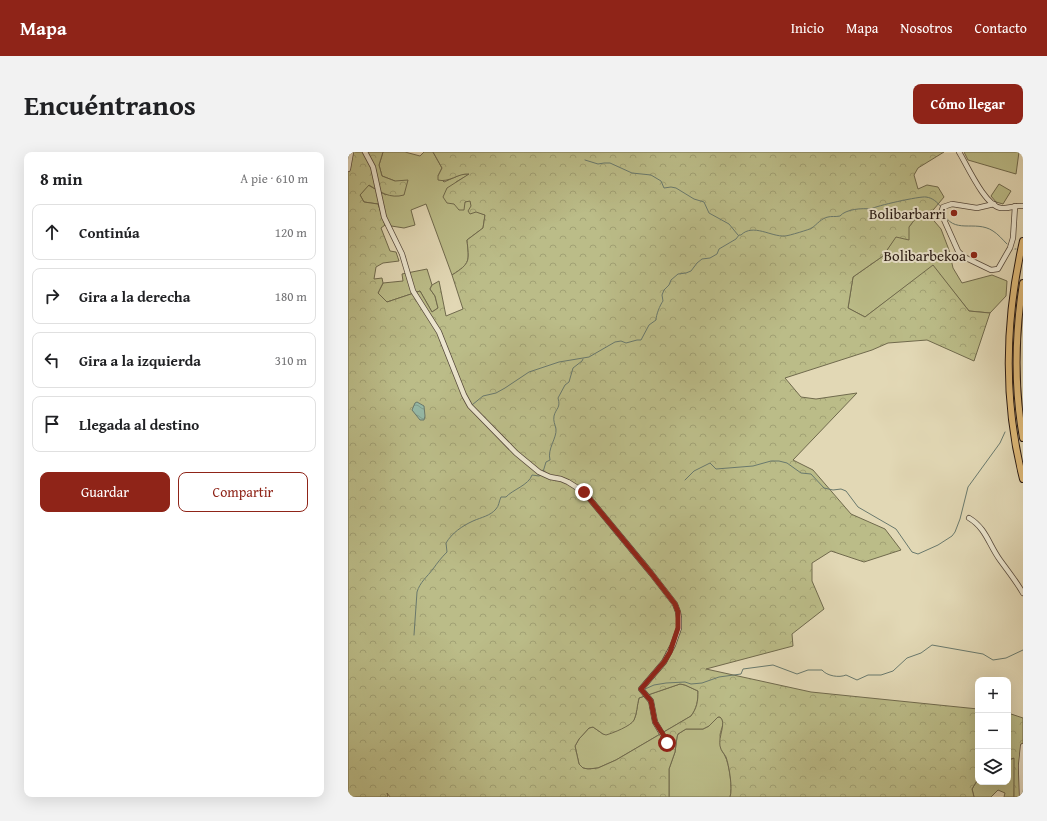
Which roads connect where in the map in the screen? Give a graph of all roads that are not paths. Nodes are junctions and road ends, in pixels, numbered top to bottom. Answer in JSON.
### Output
{"nodes":[{"id":1,"x":351,"y":152,"type":"edge"},
{"id":2,"x":365,"y":152,"type":"edge"},
{"id":3,"x":959,"y":152,"type":"edge"},
{"id":4,"x":348,"y":169,"type":"edge"},
{"id":5,"x":994,"y":204,"type":"junction"},
{"id":6,"x":1015,"y":206,"type":"junction"},
{"id":7,"x":1023,"y":206,"type":"edge"},
{"id":8,"x":1023,"y":241,"type":"edge"},
{"id":9,"x":1023,"y":283,"type":"edge"},
{"id":10,"x":1023,"y":438,"type":"edge"},
{"id":11,"x":1023,"y":478,"type":"edge"},
{"id":12,"x":969,"y":518,"type":"dead end"},
{"id":13,"x":1023,"y":593,"type":"edge"},
{"id":14,"x":667,"y":743,"type":"dead end"},
{"id":15,"x":1023,"y":746,"type":"edge"},
{"id":16,"x":1022,"y":797,"type":"edge"}],
"edges":[{"from":1,"to":4,"type":"street"},
{"from":2,"to":14,"type":"street"},
{"from":3,"to":5,"type":"street"},
{"from":5,"to":6,"type":"street"},
{"from":5,"to":6,"type":"street"},
{"from":6,"to":7,"type":"street"},
{"from":8,"to":11,"type":"highway"},
{"from":9,"to":10,"type":"highway"},
{"from":12,"to":13,"type":"street"},
{"from":15,"to":16,"type":"street"}]}
